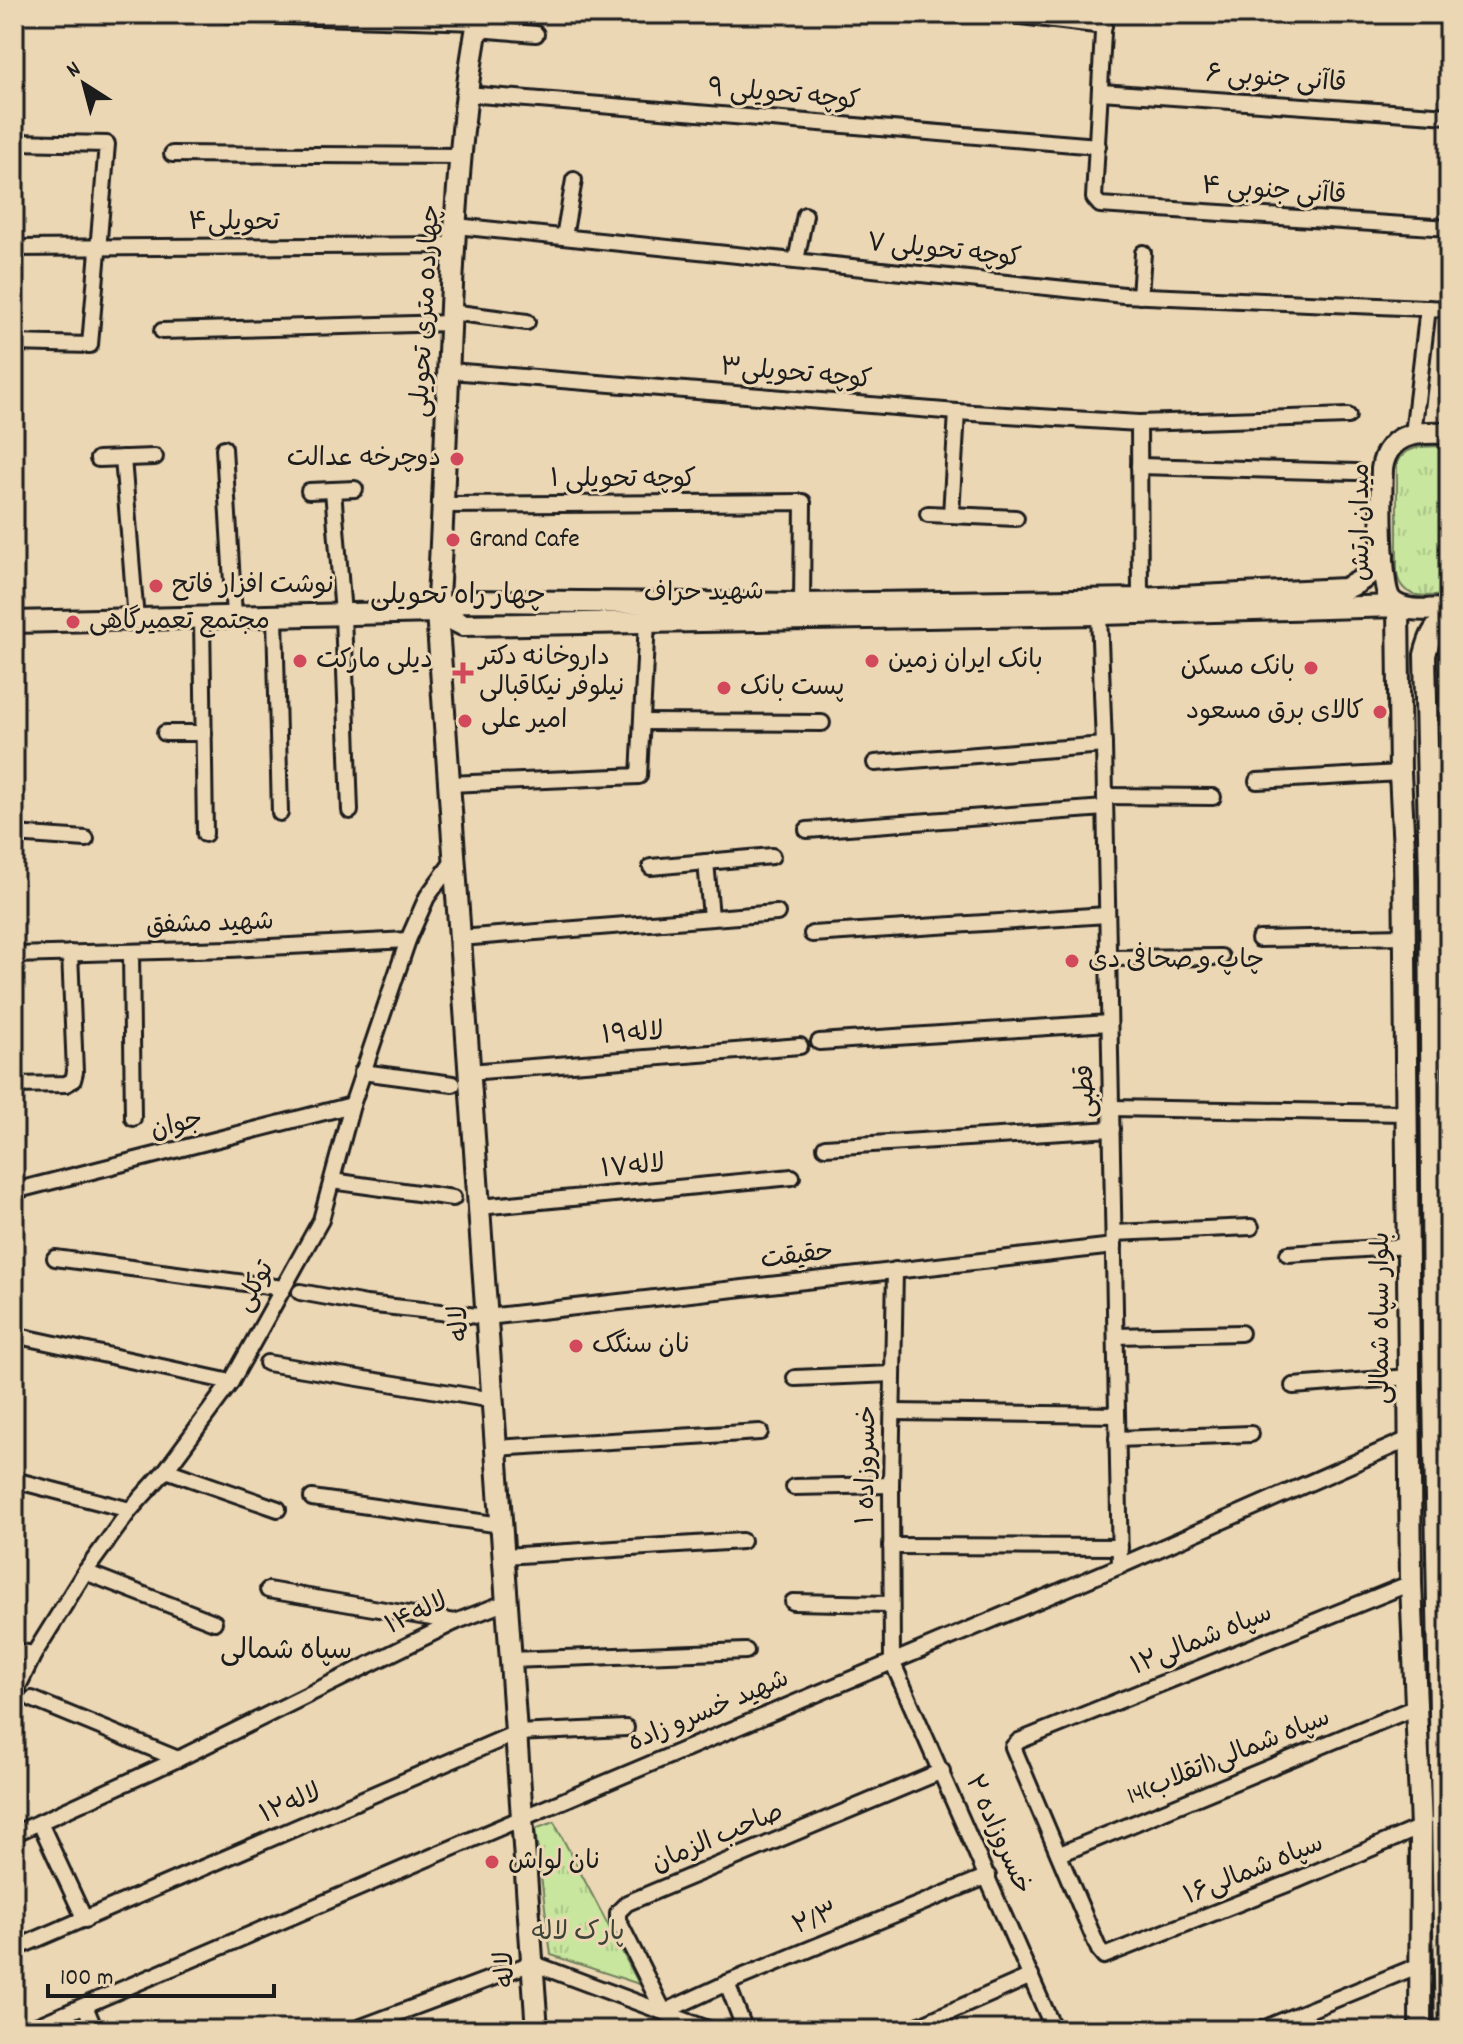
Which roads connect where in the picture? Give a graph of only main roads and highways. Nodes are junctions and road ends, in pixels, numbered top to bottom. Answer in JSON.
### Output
{"nodes":[{"id":1,"x":478,"y":22,"type":"edge"},
{"id":2,"x":1449,"y":433,"type":"edge"},
{"id":3,"x":1383,"y":555,"type":"junction"},
{"id":4,"x":1283,"y":600,"type":"junction"},
{"id":5,"x":1398,"y":606,"type":"junction"},
{"id":6,"x":1449,"y":609,"type":"edge"},
{"id":7,"x":437,"y":612,"type":"junction"},
{"id":8,"x":550,"y":612,"type":"junction"},
{"id":9,"x":1449,"y":617,"type":"edge"},
{"id":10,"x":14,"y":622,"type":"edge"},
{"id":11,"x":1399,"y":655,"type":"junction"},
{"id":12,"x":1425,"y":655,"type":"junction"},
{"id":13,"x":1429,"y":1039,"type":"junction"},
{"id":14,"x":1406,"y":1041,"type":"junction"},
{"id":15,"x":1438,"y":1654,"type":"junction"},
{"id":16,"x":1414,"y":1655,"type":"junction"},
{"id":17,"x":537,"y":2030,"type":"edge"},
{"id":18,"x":1420,"y":2030,"type":"edge"},
{"id":19,"x":1446,"y":2030,"type":"edge"}],
"edges":[{"from":1,"to":7,"type":"main road","name":"چهارده متری تحویلی"},
{"from":2,"to":3,"type":"main road","name":"میدان ارتش"},
{"from":3,"to":4,"type":"main road"},
{"from":3,"to":5,"type":"main road","name":"میدان ارتش"},
{"from":4,"to":5,"type":"main road","name":"شهید حراف"},
{"from":4,"to":8,"type":"main road"},
{"from":4,"to":8,"type":"main road","name":"شهید حراف"},
{"from":5,"to":6,"type":"main road","name":"میدان ارتش"},
{"from":5,"to":11,"type":"main road","name":"بلوار سپاه شمالی"},
{"from":7,"to":8,"type":"main road"},
{"from":7,"to":10,"type":"main road"},
{"from":7,"to":17,"type":"main road","name":"لاله"},
{"from":9,"to":12,"type":"main road","name":"بلوار سپاه شمالی"},
{"from":11,"to":12,"type":"main road"},
{"from":11,"to":14,"type":"main road","name":"بلوار سپاه شمالی"},
{"from":12,"to":13,"type":"main road","name":"بلوار سپاه شمالی"},
{"from":13,"to":14,"type":"main road"},
{"from":13,"to":15,"type":"main road","name":"بلوار سپاه شمالی"},
{"from":14,"to":16,"type":"main road","name":"بلوار سپاه شمالی"},
{"from":15,"to":16,"type":"main road"},
{"from":15,"to":19,"type":"main road","name":"بلوار سپاه شمالی"},
{"from":16,"to":18,"type":"main road","name":"بلوار سپاه شمالی"}]}
